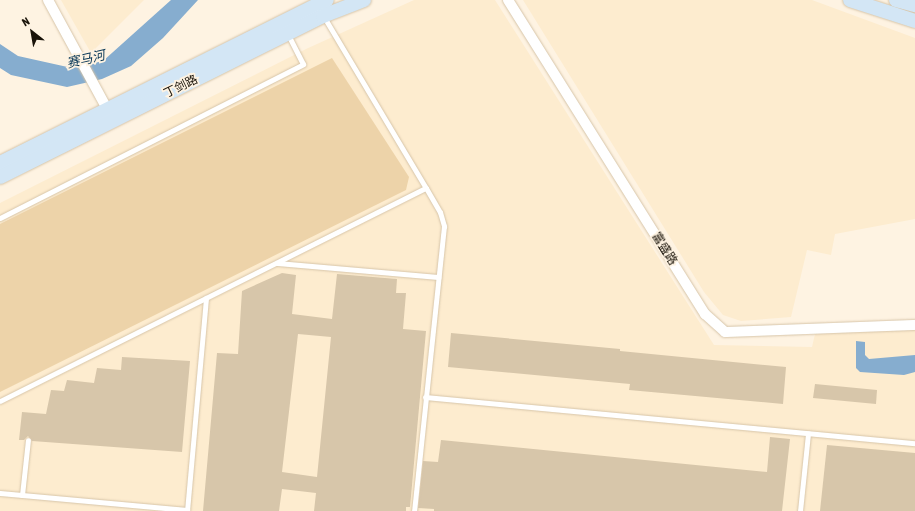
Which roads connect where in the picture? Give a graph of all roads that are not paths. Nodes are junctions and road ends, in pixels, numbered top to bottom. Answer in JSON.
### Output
{"nodes":[{"id":1,"x":48,"y":0,"type":"edge"},
{"id":2,"x":327,"y":0,"type":"edge"},
{"id":3,"x":364,"y":0,"type":"edge"},
{"id":4,"x":508,"y":0,"type":"edge"},
{"id":5,"x":850,"y":0,"type":"edge"},
{"id":6,"x":896,"y":0,"type":"edge"},
{"id":7,"x":915,"y":5,"type":"edge"},
{"id":8,"x":323,"y":16,"type":"junction"},
{"id":9,"x":915,"y":20,"type":"edge"},
{"id":10,"x":288,"y":34,"type":"junction"},
{"id":11,"x":110,"y":116,"type":"junction"},
{"id":12,"x":0,"y":163,"type":"edge"},
{"id":13,"x":0,"y":177,"type":"edge"},
{"id":14,"x":426,"y":188,"type":"junction"},
{"id":15,"x":0,"y":218,"type":"edge"},
{"id":16,"x":276,"y":263,"type":"junction"},
{"id":17,"x":438,"y":277,"type":"junction"},
{"id":18,"x":206,"y":298,"type":"junction"},
{"id":19,"x":915,"y":325,"type":"edge"},
{"id":20,"x":425,"y":397,"type":"junction"},
{"id":21,"x":0,"y":401,"type":"edge"},
{"id":22,"x":808,"y":433,"type":"junction"},
{"id":23,"x":28,"y":440,"type":"dead end"},
{"id":24,"x":915,"y":443,"type":"edge"},
{"id":25,"x":0,"y":494,"type":"edge"},
{"id":26,"x":22,"y":495,"type":"junction"},
{"id":27,"x":187,"y":510,"type":"edge"},
{"id":28,"x":414,"y":511,"type":"edge"},
{"id":29,"x":800,"y":511,"type":"edge"}],
"edges":[{"from":1,"to":11,"type":"street"},
{"from":2,"to":11,"type":"main road","name":"丁剑路"},
{"from":3,"to":8,"type":"main road","name":"丁剑路"},
{"from":4,"to":19,"type":"street","name":"富盛路"},
{"from":5,"to":9,"type":"main road"},
{"from":6,"to":7,"type":"main road"},
{"from":8,"to":10,"type":"main road","name":"丁剑路"},
{"from":8,"to":14,"type":"lane"},
{"from":10,"to":11,"type":"main road","name":"丁剑路"},
{"from":10,"to":15,"type":"lane"},
{"from":11,"to":12,"type":"main road","name":"丁剑路"},
{"from":11,"to":13,"type":"main road","name":"丁剑路"},
{"from":14,"to":16,"type":"lane"},
{"from":14,"to":17,"type":"lane"},
{"from":16,"to":17,"type":"lane"},
{"from":16,"to":18,"type":"lane"},
{"from":17,"to":20,"type":"lane"},
{"from":18,"to":21,"type":"lane"},
{"from":18,"to":27,"type":"lane"},
{"from":20,"to":22,"type":"lane"},
{"from":20,"to":28,"type":"lane"},
{"from":22,"to":24,"type":"lane"},
{"from":22,"to":29,"type":"lane"},
{"from":23,"to":26,"type":"lane"},
{"from":25,"to":26,"type":"lane"},
{"from":26,"to":27,"type":"lane"}]}
